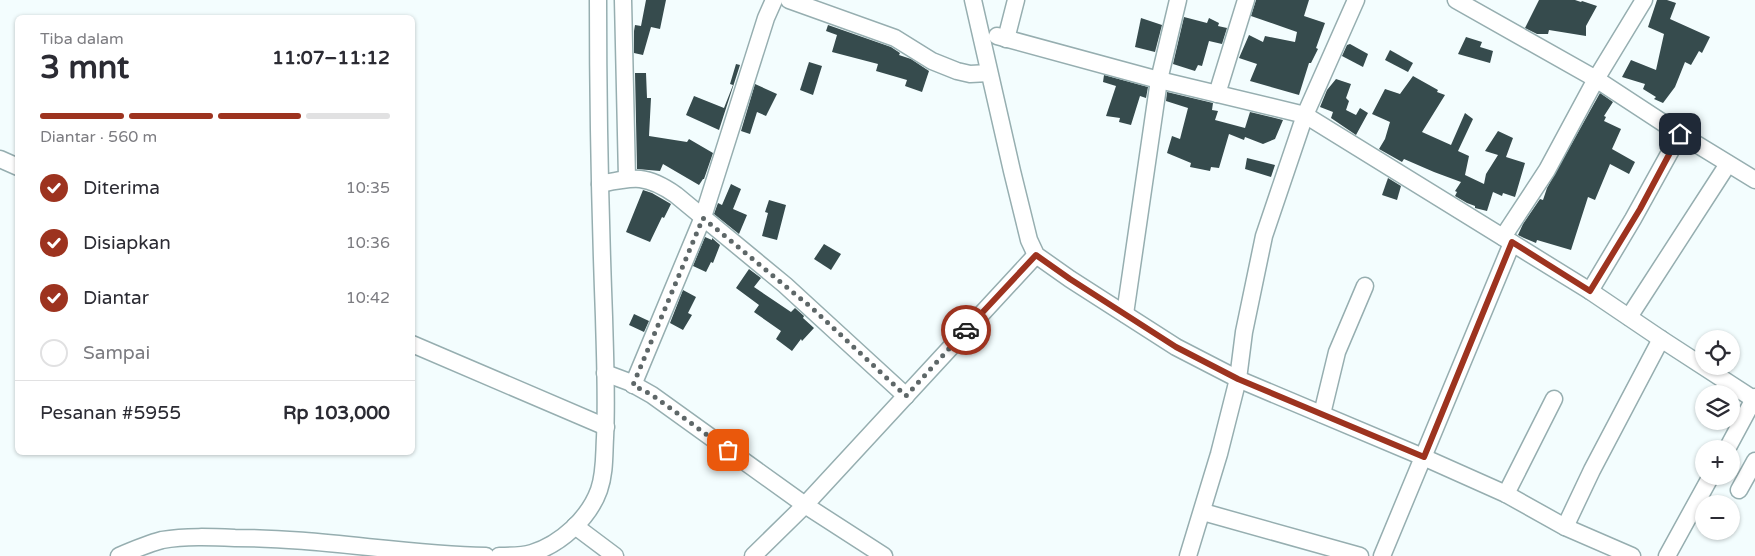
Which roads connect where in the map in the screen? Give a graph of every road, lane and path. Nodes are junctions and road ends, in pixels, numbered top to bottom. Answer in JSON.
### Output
{"nodes":[{"id":1,"x":598,"y":0,"type":"edge"},
{"id":2,"x":623,"y":0,"type":"edge"},
{"id":3,"x":774,"y":0,"type":"edge"},
{"id":4,"x":789,"y":0,"type":"edge"},
{"id":5,"x":974,"y":0,"type":"edge"},
{"id":6,"x":1016,"y":0,"type":"edge"},
{"id":7,"x":1178,"y":0,"type":"edge"},
{"id":8,"x":1246,"y":0,"type":"edge"},
{"id":9,"x":1356,"y":0,"type":"edge"},
{"id":10,"x":1456,"y":0,"type":"edge"},
{"id":11,"x":1644,"y":0,"type":"edge"},
{"id":12,"x":989,"y":73,"type":"junction"},
{"id":13,"x":1596,"y":79,"type":"junction"},
{"id":14,"x":1159,"y":80,"type":"junction"},
{"id":15,"x":1218,"y":94,"type":"junction"},
{"id":16,"x":1305,"y":115,"type":"junction"},
{"id":17,"x":1680,"y":134,"type":"junction"},
{"id":18,"x":0,"y":159,"type":"edge"},
{"id":19,"x":1728,"y":164,"type":"junction"},
{"id":20,"x":15,"y":166,"type":"edge"},
{"id":21,"x":1755,"y":180,"type":"edge"},
{"id":22,"x":616,"y":181,"type":"junction"},
{"id":23,"x":703,"y":218,"type":"junction"},
{"id":24,"x":1507,"y":240,"type":"junction"},
{"id":25,"x":1036,"y":255,"type":"junction"},
{"id":26,"x":1365,"y":286,"type":"dead end"},
{"id":27,"x":1590,"y":291,"type":"junction"},
{"id":28,"x":1125,"y":314,"type":"junction"},
{"id":29,"x":1629,"y":317,"type":"junction"},
{"id":30,"x":1661,"y":339,"type":"junction"},
{"id":31,"x":415,"y":345,"type":"edge"},
{"id":32,"x":1238,"y":379,"type":"junction"},
{"id":33,"x":622,"y":380,"type":"junction"},
{"id":34,"x":906,"y":396,"type":"junction"},
{"id":35,"x":1554,"y":399,"type":"dead end"},
{"id":36,"x":1755,"y":399,"type":"edge"},
{"id":37,"x":1322,"y":414,"type":"junction"},
{"id":38,"x":606,"y":427,"type":"junction"},
{"id":39,"x":1731,"y":440,"type":"edge"},
{"id":40,"x":1424,"y":457,"type":"junction"},
{"id":41,"x":1755,"y":461,"type":"edge"},
{"id":42,"x":1706,"y":485,"type":"edge"},
{"id":43,"x":1739,"y":490,"type":"dead end"},
{"id":44,"x":1506,"y":494,"type":"junction"},
{"id":45,"x":804,"y":505,"type":"junction"},
{"id":46,"x":1203,"y":512,"type":"junction"},
{"id":47,"x":575,"y":526,"type":"junction"},
{"id":48,"x":1565,"y":527,"type":"junction"},
{"id":49,"x":442,"y":555,"type":"edge"},
{"id":50,"x":528,"y":555,"type":"edge"},
{"id":51,"x":119,"y":556,"type":"edge"},
{"id":52,"x":486,"y":556,"type":"edge"},
{"id":53,"x":499,"y":556,"type":"edge"},
{"id":54,"x":615,"y":556,"type":"edge"},
{"id":55,"x":753,"y":556,"type":"edge"},
{"id":56,"x":884,"y":556,"type":"edge"},
{"id":57,"x":1188,"y":556,"type":"edge"},
{"id":58,"x":1360,"y":556,"type":"edge"},
{"id":59,"x":1382,"y":556,"type":"edge"},
{"id":60,"x":1632,"y":556,"type":"edge"},
{"id":61,"x":1667,"y":556,"type":"edge"}],
"edges":[{"from":1,"to":22,"type":"street"},
{"from":2,"to":22,"type":"street"},
{"from":3,"to":23,"type":"street"},
{"from":4,"to":12,"type":"street"},
{"from":5,"to":12,"type":"street"},
{"from":6,"to":14,"type":"street"},
{"from":7,"to":14,"type":"street"},
{"from":8,"to":15,"type":"street"},
{"from":9,"to":16,"type":"street"},
{"from":10,"to":13,"type":"street"},
{"from":11,"to":13,"type":"street"},
{"from":12,"to":25,"type":"street"},
{"from":13,"to":17,"type":"street"},
{"from":13,"to":24,"type":"street"},
{"from":14,"to":15,"type":"street"},
{"from":14,"to":28,"type":"street"},
{"from":15,"to":16,"type":"street"},
{"from":16,"to":24,"type":"street"},
{"from":16,"to":32,"type":"street"},
{"from":17,"to":19,"type":"street"},
{"from":17,"to":27,"type":"street"},
{"from":18,"to":20,"type":"street"},
{"from":19,"to":21,"type":"street"},
{"from":19,"to":29,"type":"street"},
{"from":22,"to":23,"type":"street"},
{"from":22,"to":33,"type":"street"},
{"from":23,"to":33,"type":"street"},
{"from":23,"to":34,"type":"street"},
{"from":24,"to":27,"type":"street"},
{"from":24,"to":40,"type":"street"},
{"from":25,"to":28,"type":"street"},
{"from":25,"to":34,"type":"street"},
{"from":26,"to":37,"type":"street"},
{"from":27,"to":29,"type":"street"},
{"from":28,"to":32,"type":"street"},
{"from":29,"to":30,"type":"street"},
{"from":30,"to":36,"type":"street"},
{"from":30,"to":48,"type":"street"},
{"from":31,"to":38,"type":"street"},
{"from":32,"to":37,"type":"street"},
{"from":32,"to":46,"type":"street"},
{"from":33,"to":38,"type":"street"},
{"from":33,"to":45,"type":"street"},
{"from":34,"to":45,"type":"street"},
{"from":35,"to":44,"type":"street"},
{"from":36,"to":39,"type":"street"},
{"from":37,"to":40,"type":"street"},
{"from":38,"to":47,"type":"street"},
{"from":40,"to":44,"type":"street"},
{"from":40,"to":59,"type":"street"},
{"from":41,"to":43,"type":"street"},
{"from":42,"to":61,"type":"street"},
{"from":44,"to":48,"type":"street"},
{"from":45,"to":55,"type":"street"},
{"from":45,"to":56,"type":"street"},
{"from":46,"to":57,"type":"street"},
{"from":46,"to":58,"type":"street"},
{"from":47,"to":50,"type":"street"},
{"from":47,"to":54,"type":"street"},
{"from":48,"to":60,"type":"street"},
{"from":49,"to":51,"type":"street"},
{"from":49,"to":52,"type":"street"},
{"from":50,"to":53,"type":"street"}]}
